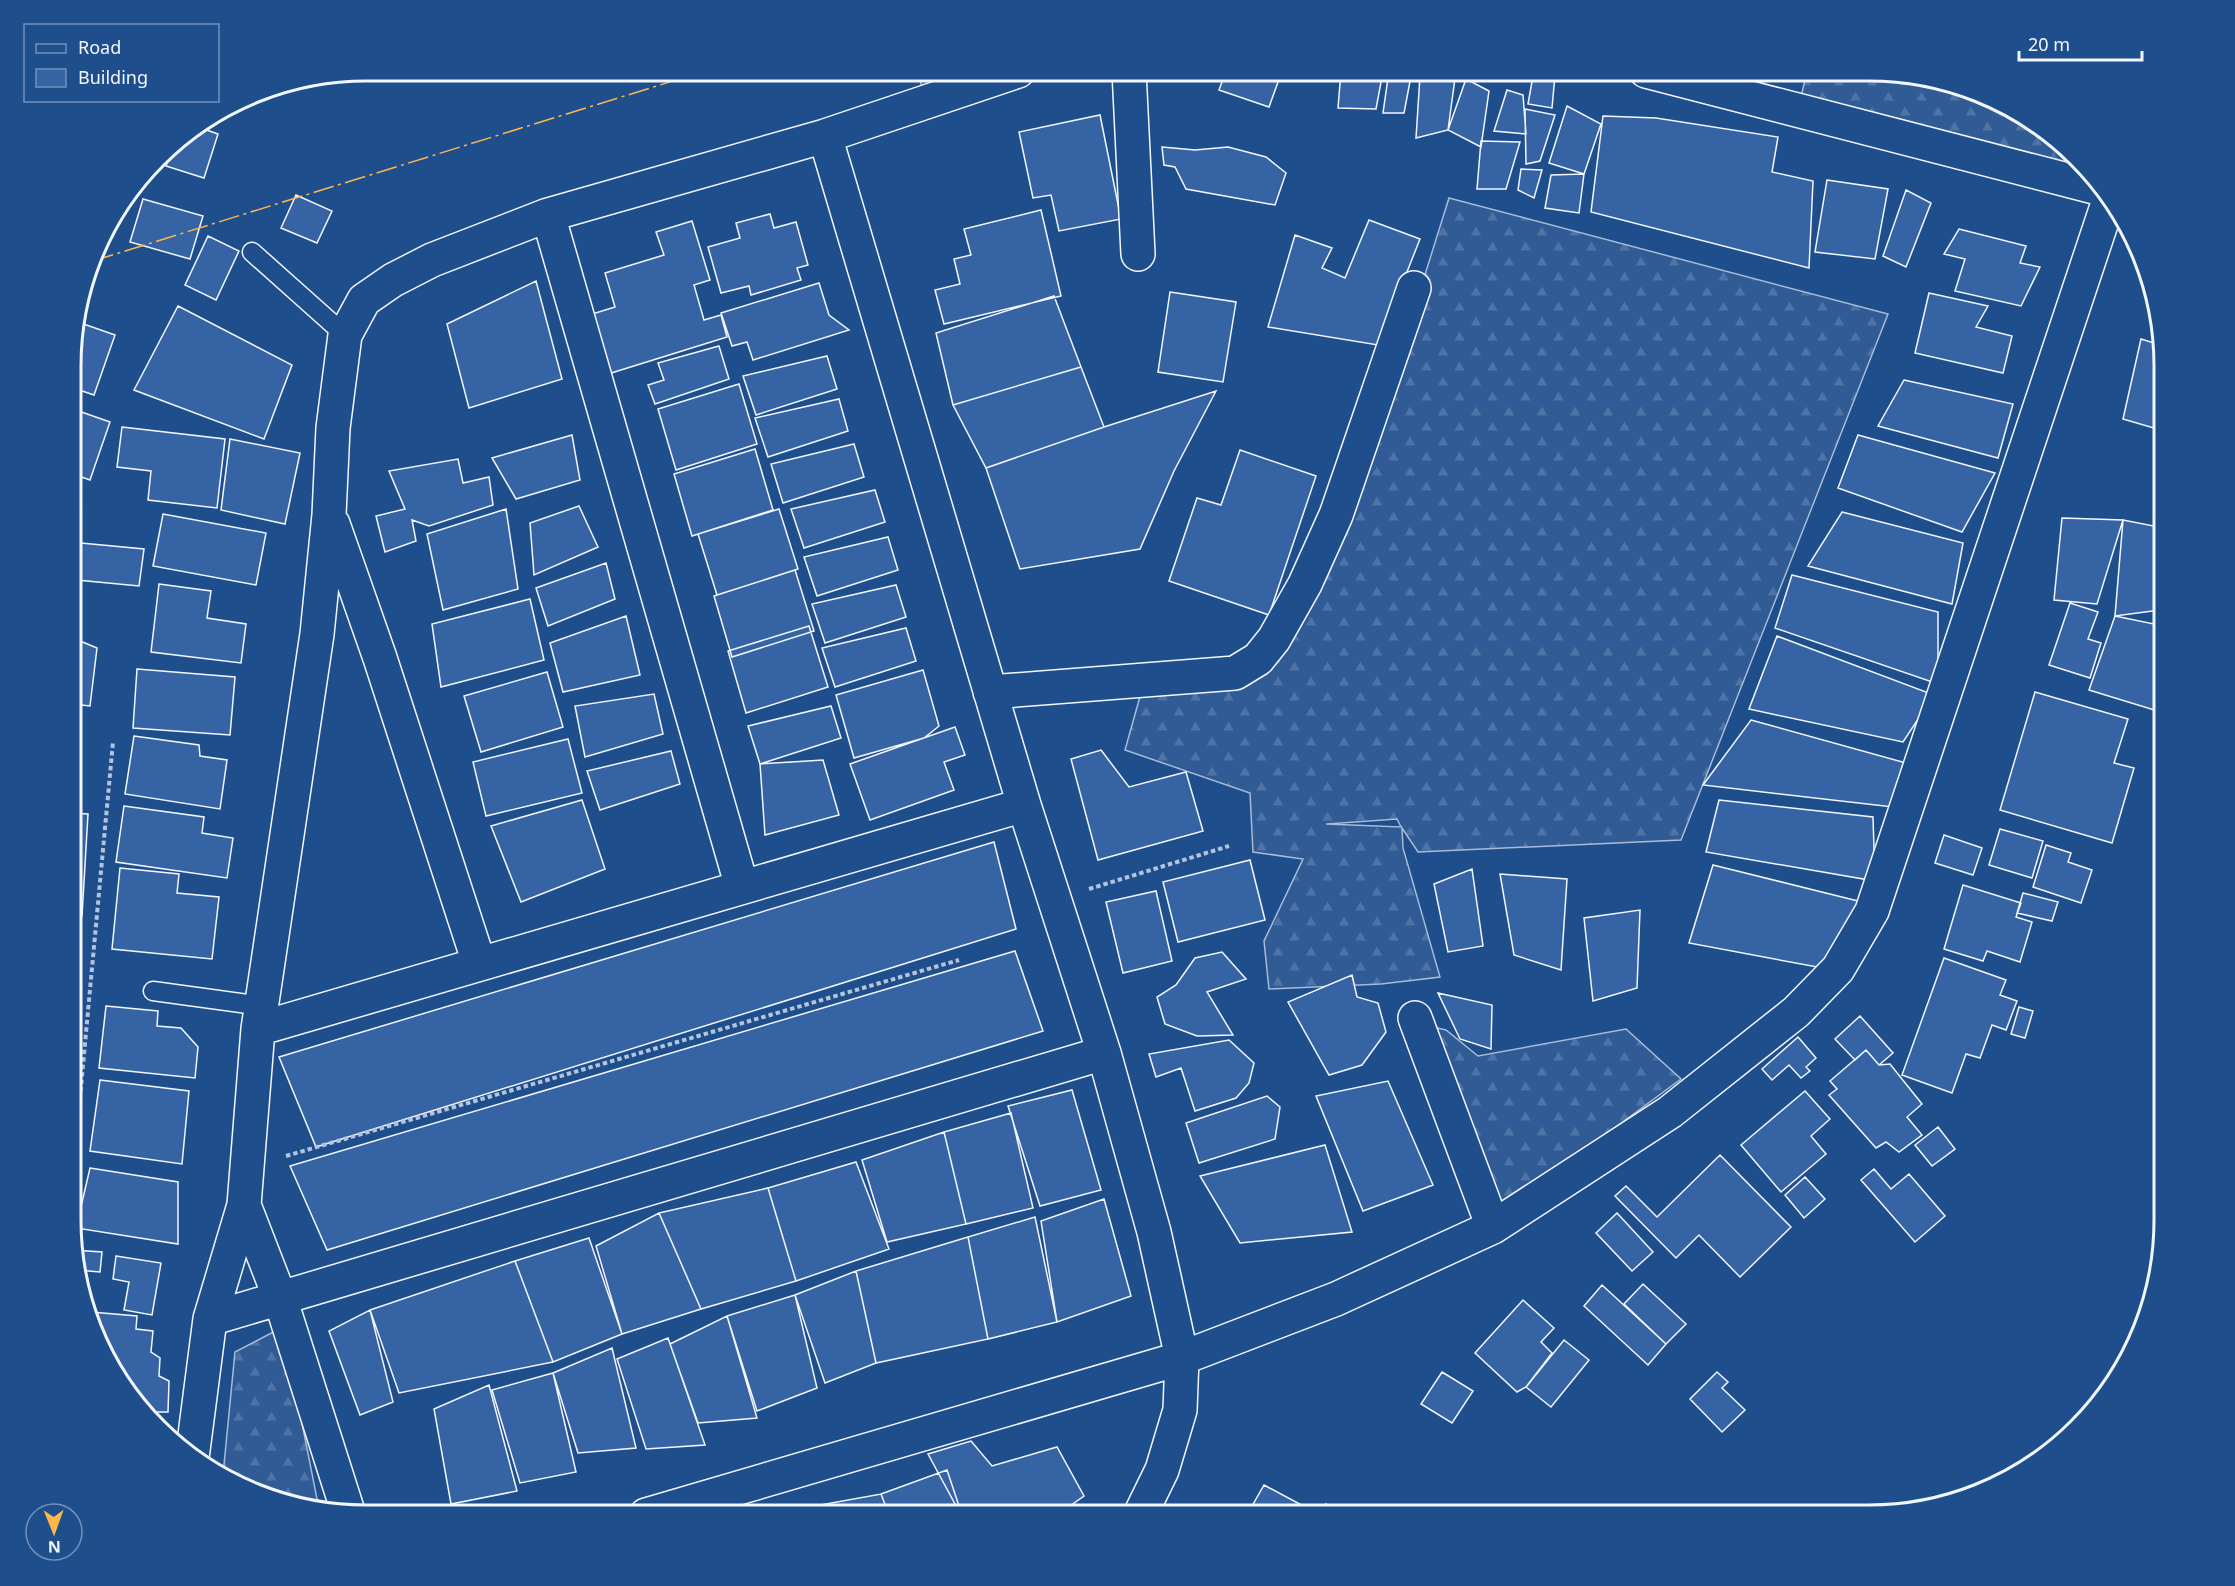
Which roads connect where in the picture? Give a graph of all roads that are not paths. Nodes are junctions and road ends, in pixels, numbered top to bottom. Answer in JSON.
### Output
{"nodes":[{"id":1,"x":988,"y":81,"type":"edge"},
{"id":2,"x":1129,"y":81,"type":"edge"},
{"id":3,"x":1685,"y":81,"type":"edge"},
{"id":4,"x":825,"y":136,"type":"junction"},
{"id":5,"x":2090,"y":186,"type":"edge"},
{"id":6,"x":2106,"y":208,"type":"edge"},
{"id":7,"x":548,"y":215,"type":"junction"},
{"id":8,"x":252,"y":252,"type":"dead end"},
{"id":9,"x":1138,"y":254,"type":"dead end"},
{"id":10,"x":1414,"y":288,"type":"dead end"},
{"id":11,"x":345,"y":335,"type":"junction"},
{"id":12,"x":329,"y":515,"type":"junction"},
{"id":13,"x":990,"y":692,"type":"junction"},
{"id":14,"x":1024,"y":805,"type":"junction"},
{"id":15,"x":742,"y":887,"type":"junction"},
{"id":16,"x":479,"y":963,"type":"junction"},
{"id":17,"x":153,"y":991,"type":"dead end"},
{"id":18,"x":260,"y":1018,"type":"junction"},
{"id":19,"x":1415,"y":1018,"type":"dead end"},
{"id":20,"x":1104,"y":1053,"type":"junction"},
{"id":21,"x":244,"y":1204,"type":"junction"},
{"id":22,"x":1493,"y":1227,"type":"junction"},
{"id":23,"x":280,"y":1298,"type":"junction"},
{"id":24,"x":210,"y":1319,"type":"junction"},
{"id":25,"x":1182,"y":1358,"type":"junction"},
{"id":26,"x":193,"y":1447,"type":"edge"},
{"id":27,"x":345,"y":1504,"type":"edge"},
{"id":28,"x":680,"y":1505,"type":"edge"},
{"id":29,"x":1145,"y":1505,"type":"edge"}],
"edges":[{"from":1,"to":4,"type":"street"},
{"from":2,"to":9,"type":"street"},
{"from":3,"to":5,"type":"street"},
{"from":4,"to":7,"type":"street"},
{"from":4,"to":13,"type":"street"},
{"from":6,"to":22,"type":"street"},
{"from":7,"to":11,"type":"street"},
{"from":7,"to":15,"type":"street"},
{"from":8,"to":11,"type":"lane"},
{"from":10,"to":13,"type":"street"},
{"from":11,"to":12,"type":"street"},
{"from":12,"to":16,"type":"street"},
{"from":12,"to":18,"type":"street"},
{"from":13,"to":14,"type":"street"},
{"from":14,"to":15,"type":"street"},
{"from":14,"to":20,"type":"street"},
{"from":15,"to":16,"type":"street"},
{"from":16,"to":18,"type":"street"},
{"from":17,"to":18,"type":"lane"},
{"from":18,"to":21,"type":"street"},
{"from":19,"to":22,"type":"street"},
{"from":20,"to":23,"type":"street"},
{"from":20,"to":25,"type":"street"},
{"from":21,"to":23,"type":"street"},
{"from":21,"to":24,"type":"street"},
{"from":22,"to":25,"type":"street"},
{"from":23,"to":24,"type":"street"},
{"from":23,"to":27,"type":"street"},
{"from":24,"to":26,"type":"street"},
{"from":25,"to":28,"type":"street"},
{"from":25,"to":29,"type":"street"}]}
